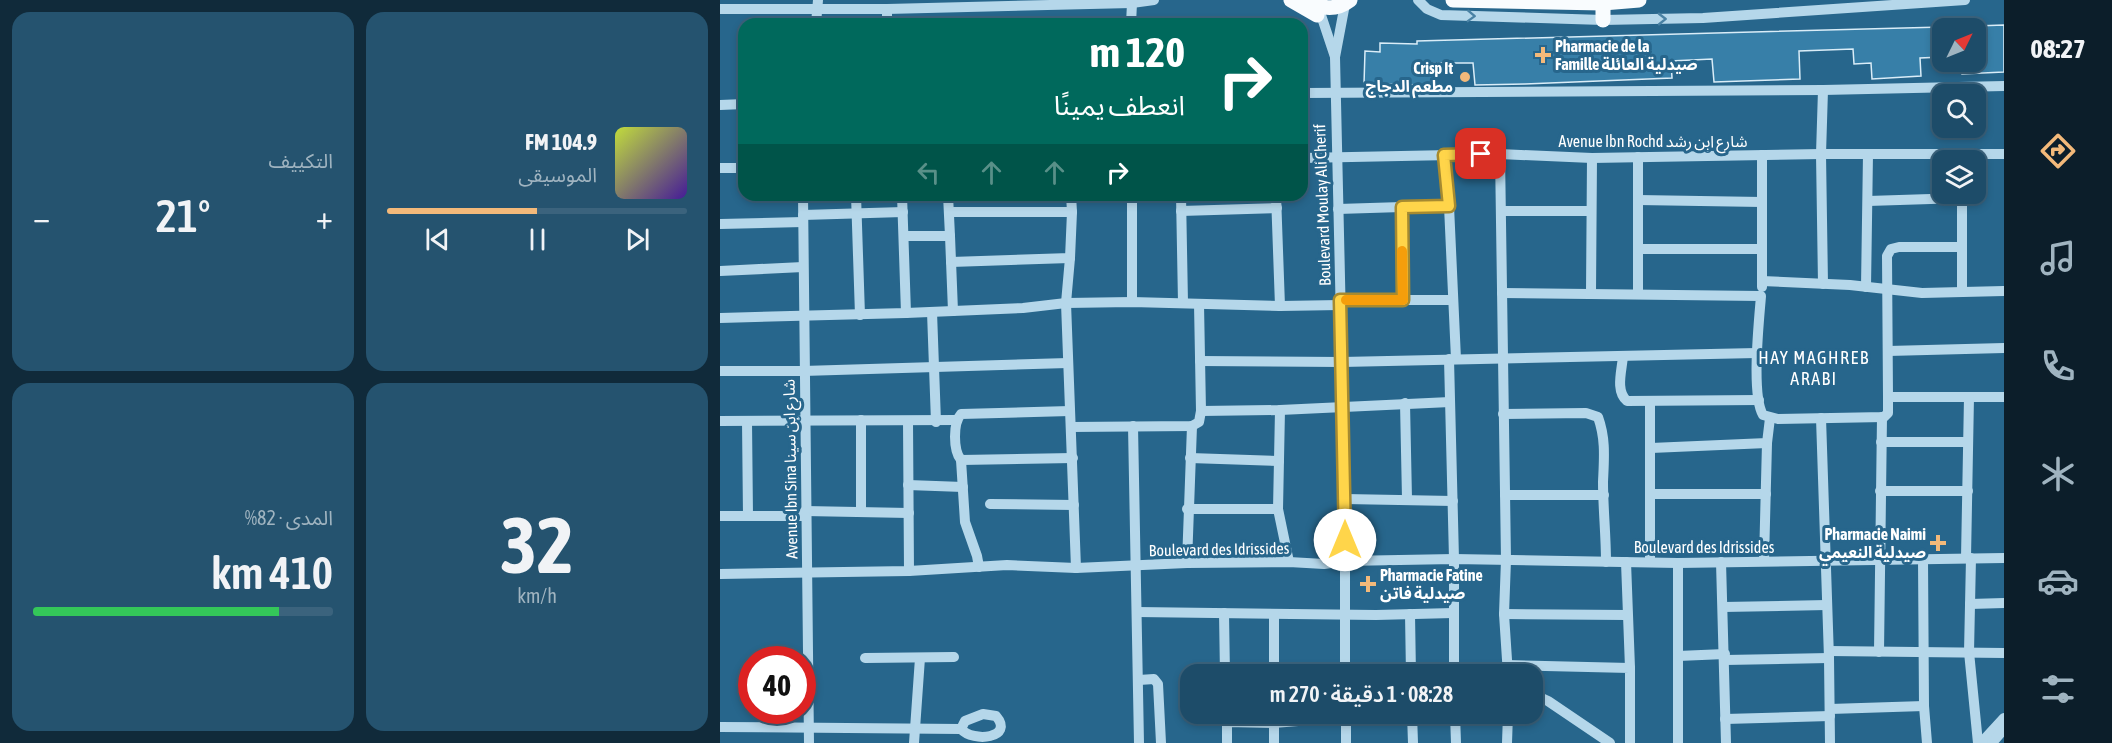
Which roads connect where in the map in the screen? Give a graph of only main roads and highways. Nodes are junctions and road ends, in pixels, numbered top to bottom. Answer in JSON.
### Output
{"nodes":[{"id":1,"x":1291,"y":0,"type":"edge"},
{"id":2,"x":1453,"y":0,"type":"edge"},
{"id":3,"x":1639,"y":0,"type":"edge"},
{"id":4,"x":1347,"y":2,"type":"edge"},
{"id":5,"x":1603,"y":3,"type":"junction"},
{"id":6,"x":1316,"y":8,"type":"edge"},
{"id":7,"x":1603,"y":20,"type":"road end"}],
"edges":[{"from":1,"to":6,"type":"main road"},
{"from":2,"to":5,"type":"main road"},
{"from":3,"to":5,"type":"main road"},
{"from":4,"to":6,"type":"main road"},
{"from":5,"to":7,"type":"main road"}]}
